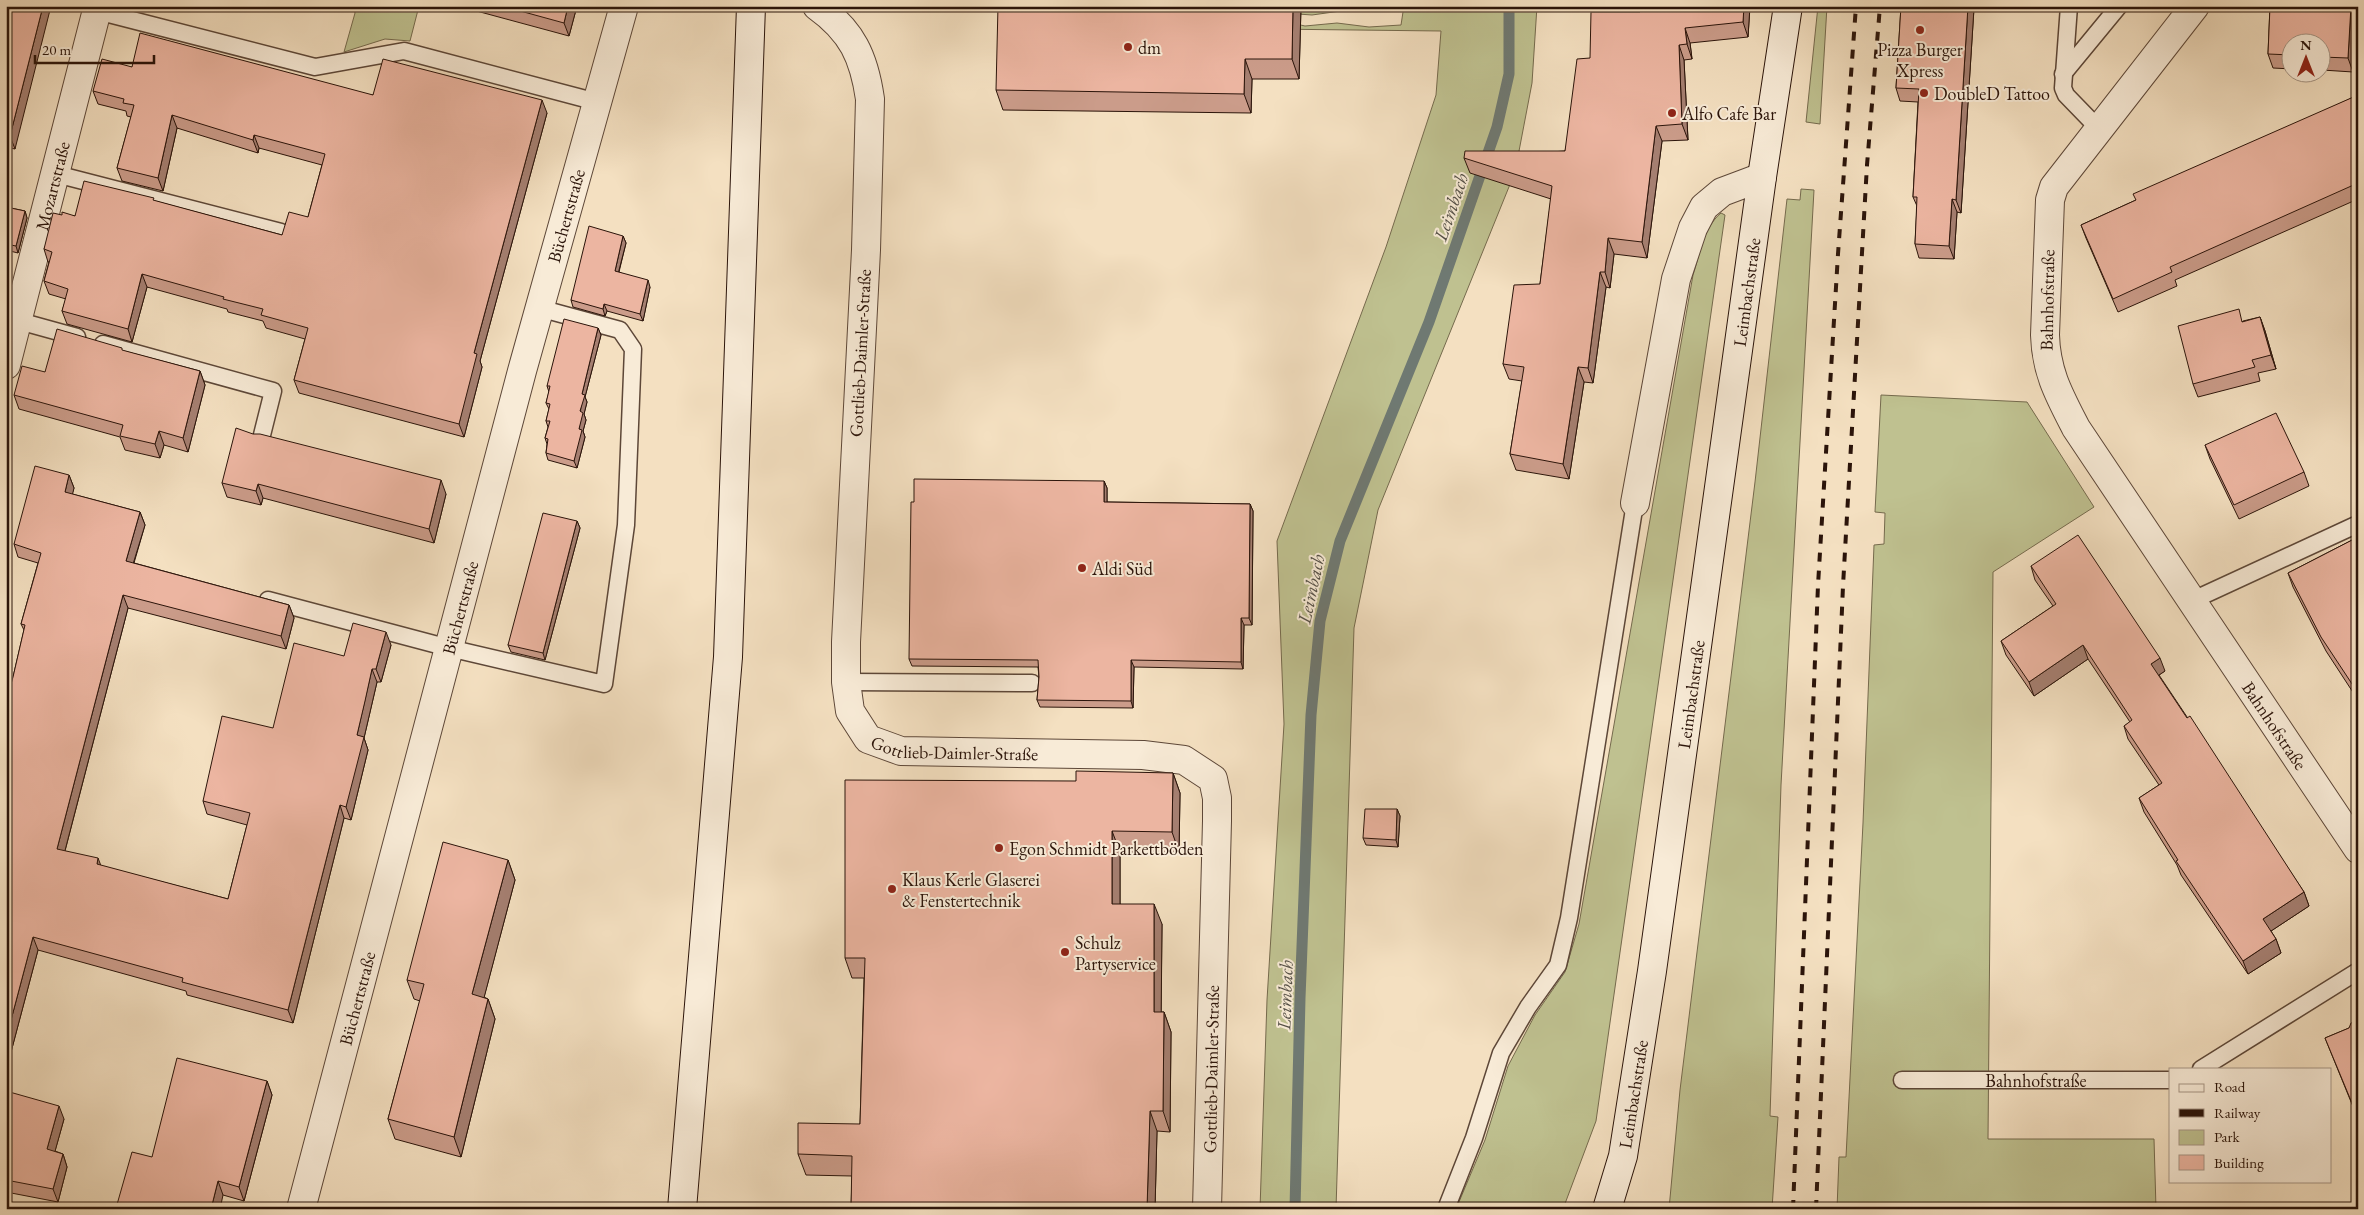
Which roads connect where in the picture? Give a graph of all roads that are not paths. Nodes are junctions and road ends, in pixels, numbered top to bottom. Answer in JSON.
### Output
{"nodes":[{"id":1,"x":624,"y":6,"type":"edge"},
{"id":2,"x":750,"y":6,"type":"edge"},
{"id":3,"x":817,"y":6,"type":"edge"},
{"id":4,"x":1788,"y":6,"type":"edge"},
{"id":5,"x":2069,"y":6,"type":"edge"},
{"id":6,"x":2119,"y":6,"type":"edge"},
{"id":7,"x":2195,"y":6,"type":"edge"},
{"id":8,"x":98,"y":9,"type":"edge"},
{"id":9,"x":2063,"y":74,"type":"junction"},
{"id":10,"x":598,"y":102,"type":"junction"},
{"id":11,"x":2098,"y":128,"type":"junction"},
{"id":12,"x":56,"y":174,"type":"junction"},
{"id":13,"x":1762,"y":177,"type":"junction"},
{"id":14,"x":282,"y":232,"type":"edge"},
{"id":15,"x":539,"y":308,"type":"junction"},
{"id":16,"x":19,"y":321,"type":"junction"},
{"id":17,"x":6,"y":364,"type":"edge"},
{"id":18,"x":261,"y":439,"type":"edge"},
{"id":19,"x":1635,"y":503,"type":"joint"},
{"id":20,"x":2358,"y":524,"type":"edge"},
{"id":21,"x":251,"y":596,"type":"edge"},
{"id":22,"x":2191,"y":602,"type":"junction"},
{"id":23,"x":448,"y":648,"type":"junction"},
{"id":24,"x":846,"y":682,"type":"junction"},
{"id":25,"x":1032,"y":683,"type":"dead end"},
{"id":26,"x":2358,"y":849,"type":"edge"},
{"id":27,"x":2358,"y":971,"type":"edge"},
{"id":28,"x":2203,"y":1068,"type":"edge"},
{"id":29,"x":1902,"y":1080,"type":"dead end"},
{"id":30,"x":2169,"y":1080,"type":"edge"},
{"id":31,"x":301,"y":1209,"type":"edge"},
{"id":32,"x":682,"y":1209,"type":"edge"},
{"id":33,"x":1207,"y":1209,"type":"edge"},
{"id":34,"x":1446,"y":1209,"type":"edge"},
{"id":35,"x":1607,"y":1209,"type":"edge"}],
"edges":[{"from":1,"to":10,"type":"street","name":"Büchertstraße"},
{"from":2,"to":32,"type":"street"},
{"from":3,"to":24,"type":"street","name":"Gottlieb-Daimler-Straße"},
{"from":4,"to":13,"type":"street","name":"Leimbachstraße"},
{"from":5,"to":9,"type":"lane"},
{"from":6,"to":9,"type":"lane"},
{"from":7,"to":11,"type":"street","name":"Bahnhofstraße"},
{"from":8,"to":10,"type":"lane"},
{"from":8,"to":12,"type":"street","name":"Mozartstraße"},
{"from":9,"to":11,"type":"lane"},
{"from":10,"to":15,"type":"street","name":"Büchertstraße"},
{"from":11,"to":22,"type":"street","name":"Bahnhofstraße"},
{"from":12,"to":14,"type":"lane"},
{"from":12,"to":16,"type":"street","name":"Mozartstraße"},
{"from":13,"to":19,"type":"street"},
{"from":13,"to":35,"type":"street","name":"Leimbachstraße"},
{"from":15,"to":23,"type":"street","name":"Büchertstraße"},
{"from":15,"to":23,"type":"lane"},
{"from":16,"to":17,"type":"street","name":"Mozartstraße"},
{"from":16,"to":18,"type":"lane"},
{"from":19,"to":34,"type":"lane"},
{"from":20,"to":22,"type":"lane"},
{"from":21,"to":23,"type":"lane"},
{"from":22,"to":26,"type":"street","name":"Bahnhofstraße"},
{"from":23,"to":31,"type":"street","name":"Büchertstraße"},
{"from":24,"to":25,"type":"lane"},
{"from":24,"to":33,"type":"street","name":"Gottlieb-Daimler-Straße"},
{"from":27,"to":28,"type":"lane"},
{"from":29,"to":30,"type":"lane","name":"Bahnhofstraße"}]}
